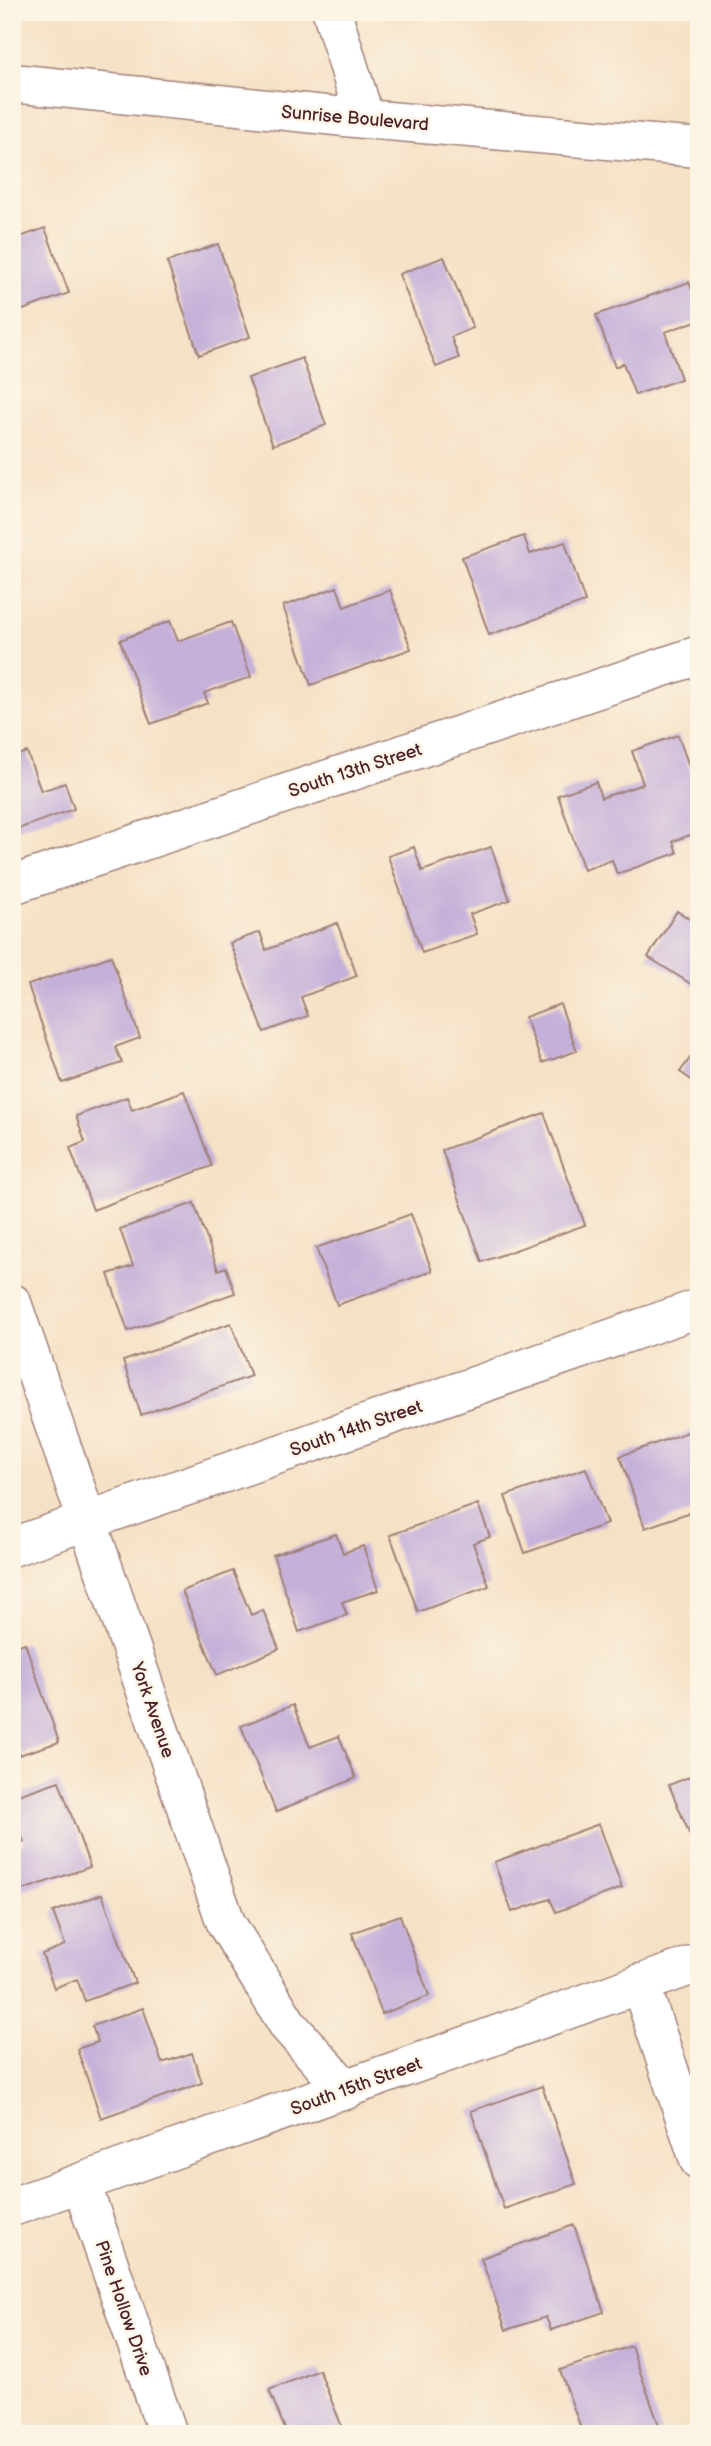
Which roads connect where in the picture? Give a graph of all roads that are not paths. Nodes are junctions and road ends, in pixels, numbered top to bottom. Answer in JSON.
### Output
{"nodes":[{"id":1,"x":332,"y":12,"type":"edge"},
{"id":2,"x":12,"y":83,"type":"edge"},
{"id":3,"x":365,"y":119,"type":"junction"},
{"id":4,"x":699,"y":148,"type":"edge"},
{"id":5,"x":699,"y":655,"type":"edge"},
{"id":6,"x":12,"y":885,"type":"edge"},
{"id":7,"x":12,"y":1303,"type":"edge"},
{"id":8,"x":699,"y":1308,"type":"edge"},
{"id":9,"x":88,"y":1520,"type":"junction"},
{"id":10,"x":12,"y":1547,"type":"edge"},
{"id":11,"x":699,"y":1963,"type":"edge"},
{"id":12,"x":640,"y":1983,"type":"junction"},
{"id":13,"x":346,"y":2090,"type":"junction"},
{"id":14,"x":699,"y":2160,"type":"edge"},
{"id":15,"x":81,"y":2183,"type":"junction"},
{"id":16,"x":12,"y":2207,"type":"edge"},
{"id":17,"x":168,"y":2434,"type":"edge"}],
"edges":[{"from":1,"to":3,"type":"street"},
{"from":2,"to":3,"type":"street","name":"Sunrise Boulevard"},
{"from":3,"to":4,"type":"street","name":"Sunrise Boulevard"},
{"from":5,"to":6,"type":"street","name":"South 13th Street"},
{"from":7,"to":9,"type":"street","name":"York Avenue"},
{"from":8,"to":9,"type":"street","name":"South 14th Street"},
{"from":9,"to":10,"type":"street","name":"South 14th Street"},
{"from":9,"to":13,"type":"street","name":"York Avenue"},
{"from":11,"to":12,"type":"street","name":"South 15th Street"},
{"from":12,"to":13,"type":"street","name":"South 15th Street"},
{"from":12,"to":14,"type":"street"},
{"from":13,"to":15,"type":"street","name":"South 15th Street"},
{"from":15,"to":16,"type":"street","name":"South 15th Street"},
{"from":15,"to":17,"type":"street","name":"Pine Hollow Drive"}]}
